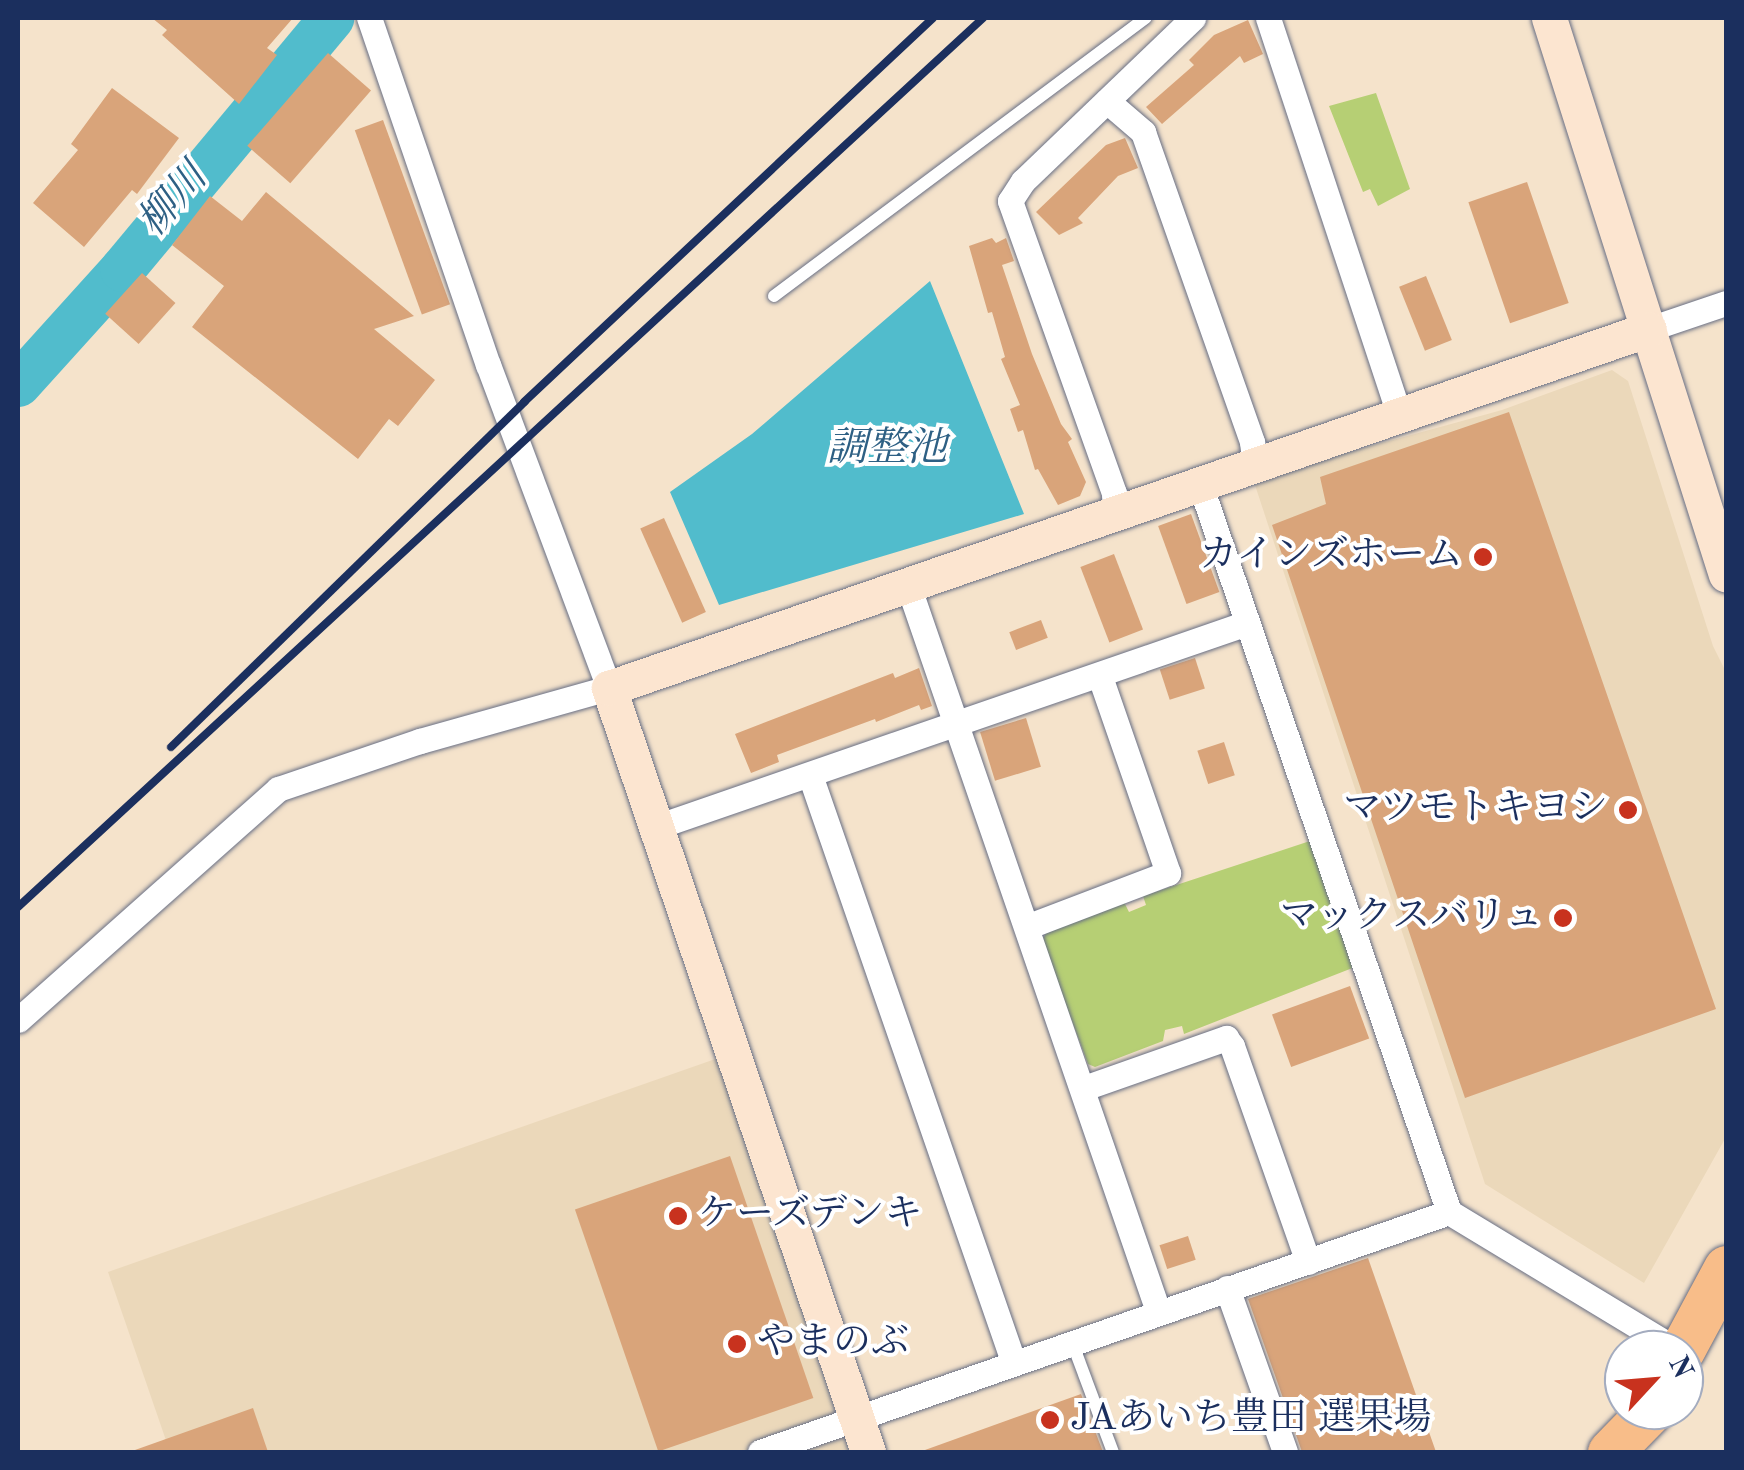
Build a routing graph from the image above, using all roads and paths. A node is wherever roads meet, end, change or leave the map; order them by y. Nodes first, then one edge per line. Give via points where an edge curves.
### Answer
1 (370, 18) edge
2 (1145, 18) edge
3 (1193, 18) edge
4 (1268, 18) edge
5 (1549, 18) edge
6 (1107, 101) junction
7 (774, 296) dead end
8 (1726, 303) edge
9 (1650, 329) junction
10 (1400, 416) junction
11 (1255, 465) junction
12 (1200, 484) junction
13 (1116, 513) junction
14 (1726, 575) edge
15 (908, 585) junction
16 (1247, 623) junction
17 (1100, 677) junction
18 (609, 688) junction
19 (956, 725) junction
20 (810, 775) junction
21 (653, 828) junction
22 (1028, 926) junction
23 (18, 1020) edge
24 (1084, 1088) junction
25 (1450, 1212) junction
26 (1308, 1262) junction
27 (1726, 1268) edge
28 (1227, 1288) junction
29 (1726, 1305) edge
30 (1158, 1311) junction
31 (1646, 1330) edge
32 (1690, 1330) edge
33 (1072, 1341) junction
34 (1704, 1346) edge
35 (1013, 1361) junction
36 (1631, 1430) edge
37 (1654, 1430) edge
38 (862, 1436) edge
39 (760, 1452) edge
40 (1113, 1452) edge
41 (1286, 1452) edge
42 (1610, 1452) edge
43 (1638, 1452) edge

1 - 18 street via 528,476
2 - 7 lane
3 - 6 street
4 - 10 street
5 - 9 street
6 - 11 street via 1143,132
6 - 13 street via 1023,181 1010,202
8 - 9 street
9 - 10 street
9 - 14 street
10 - 11 street
11 - 12 street
12 - 13 street
12 - 16 street
13 - 15 street
15 - 18 street
15 - 19 street
16 - 17 street
16 - 25 street
17 - 19 street
17 - 22 street via 1168,872
18 - 21 street
18 - 23 street via 278,789
19 - 20 street
19 - 22 street
20 - 21 street
20 - 35 street
21 - 38 street
22 - 24 street
24 - 26 street via 1226,1038
24 - 30 street
25 - 26 street
25 - 31 street
26 - 28 street
27 - 32 highway
28 - 30 street
28 - 41 street
29 - 34 highway
30 - 33 street
33 - 35 street
33 - 40 lane
35 - 38 street
36 - 42 highway
37 - 43 highway
38 - 39 street

